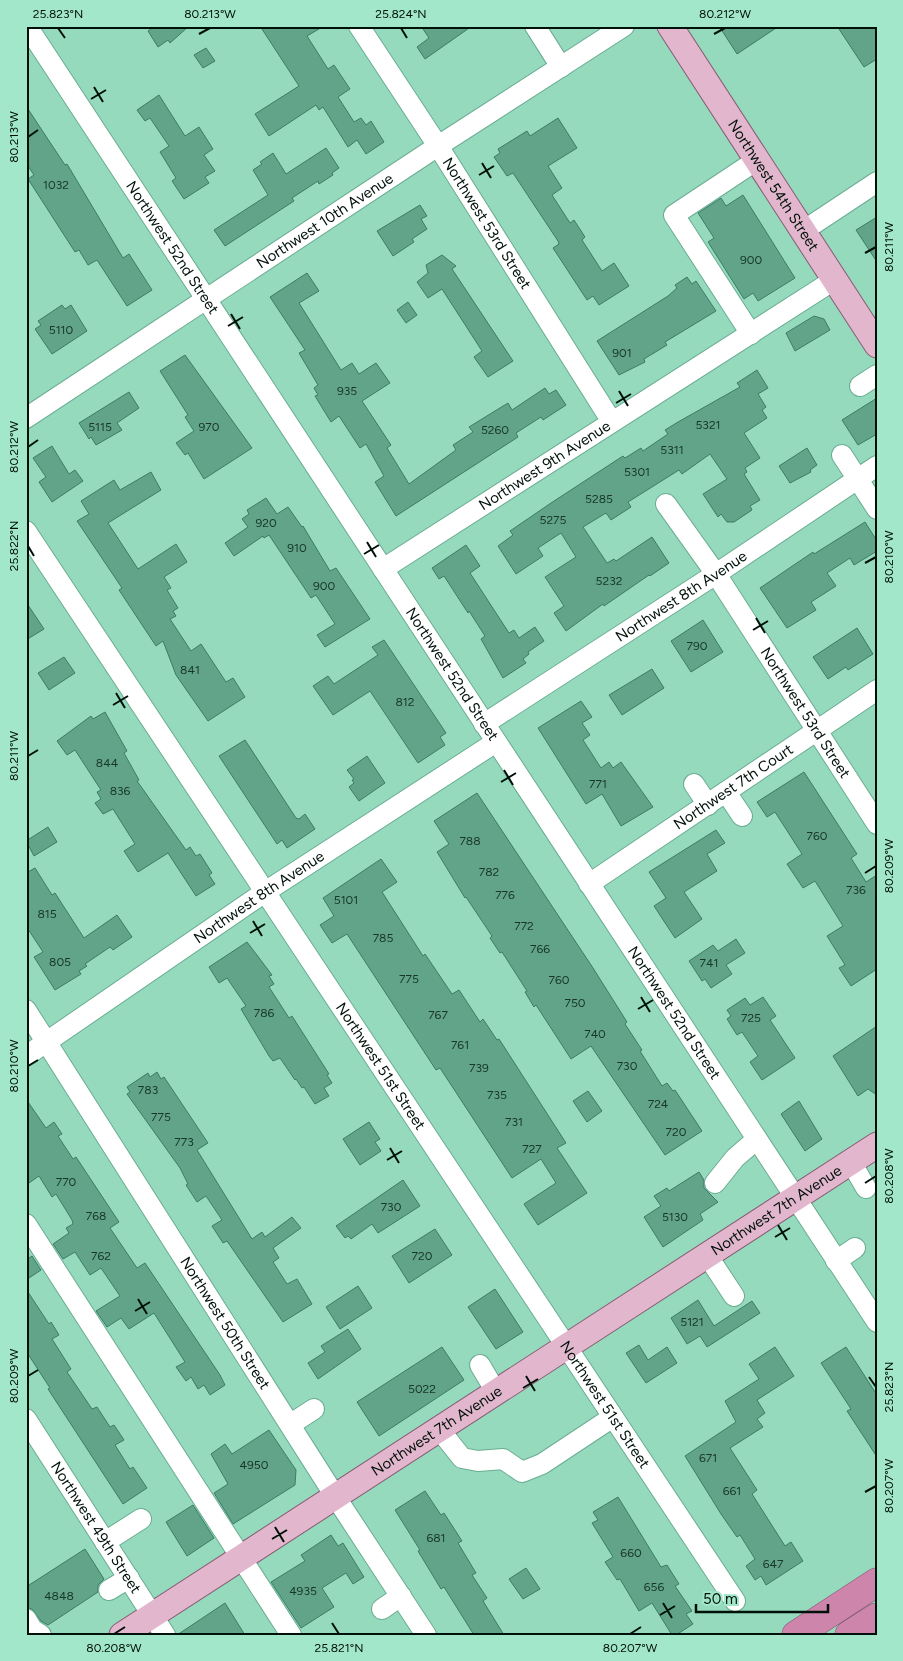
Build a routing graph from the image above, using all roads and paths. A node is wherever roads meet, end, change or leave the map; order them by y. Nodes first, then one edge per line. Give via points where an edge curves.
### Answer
1 (27, 26) edge
2 (359, 26) edge
3 (535, 26) edge
4 (624, 26) edge
5 (670, 26) edge
6 (561, 67) junction
7 (438, 146) junction
8 (757, 160) junction
9 (877, 182) edge
10 (803, 231) junction
11 (834, 280) junction
12 (206, 300) junction
13 (751, 334) junction
14 (877, 345) edge
15 (877, 374) edge
16 (860, 386) dead end
17 (26, 418) edge
18 (612, 422) junction
19 (842, 456) dead end
20 (877, 466) edge
21 (858, 479) junction
22 (666, 504) dead end
23 (877, 509) edge
24 (26, 531) edge
25 (383, 570) junction
26 (716, 574) junction
27 (877, 690) edge
28 (484, 724) junction
29 (817, 732) junction
30 (496, 742) junction
31 (694, 784) dead end
32 (726, 792) junction
33 (708, 805) junction
34 (742, 816) dead end
35 (877, 824) edge
36 (589, 884) junction
37 (265, 892) junction
38 (26, 1010) edge
39 (47, 1042) junction
40 (26, 1056) edge
41 (757, 1139) junction
42 (877, 1145) edge
43 (851, 1162) junction
44 (715, 1184) dead end
45 (866, 1188) dead end
46 (796, 1197) junction
47 (26, 1224) edge
48 (855, 1248) dead end
49 (707, 1255) junction
50 (836, 1261) junction
51 (734, 1296) dead end
52 (877, 1322) edge
53 (566, 1347) junction
54 (480, 1365) dead end
55 (496, 1392) junction
56 (314, 1409) dead end
57 (613, 1417) junction
58 (26, 1419) edge
59 (291, 1424) junction
60 (439, 1429) junction
61 (335, 1496) junction
62 (141, 1519) dead end
63 (105, 1542) junction
64 (240, 1557) junction
65 (128, 1578) junction
66 (877, 1582) edge
67 (109, 1590) dead end
68 (401, 1596) junction
69 (735, 1602) dead end
70 (382, 1609) dead end
71 (877, 1617) edge
72 (26, 1619) edge
73 (159, 1625) edge
74 (41, 1635) edge
75 (122, 1635) edge
76 (291, 1635) edge
77 (426, 1635) edge
78 (796, 1635) edge
79 (849, 1635) edge

1 - 12 street, Northwest 52nd Street
2 - 7 street, Northwest 53rd Street
3 - 6 street
4 - 6 street, Northwest 10th Avenue
5 - 8 main road, Northwest 54th Street
6 - 7 street, Northwest 10th Avenue
7 - 12 street, Northwest 10th Avenue
7 - 18 street, Northwest 53rd Street
8 - 10 main road, Northwest 54th Street
8 - 13 street via 674,215
9 - 10 street
10 - 11 main road, Northwest 54th Street
11 - 13 street, Northwest 9th Avenue
11 - 14 main road, Northwest 54th Street
12 - 17 street, Northwest 10th Avenue
12 - 25 street, Northwest 52nd Street
13 - 18 street, Northwest 9th Avenue
15 - 16 street
18 - 25 street, Northwest 9th Avenue
19 - 21 street
20 - 21 street, Northwest 8th Avenue
21 - 23 street
21 - 26 street, Northwest 8th Avenue
22 - 26 street, Northwest 53rd Street
24 - 37 street, Northwest 51st Street
25 - 28 street, Northwest 52nd Street
26 - 28 street, Northwest 8th Avenue
26 - 29 street, Northwest 53rd Street
27 - 29 street, Northwest 7th Court
28 - 30 street, Northwest 52nd Street
29 - 32 street, Northwest 7th Court
29 - 35 street, Northwest 53rd Street
30 - 36 street, Northwest 52nd Street
30 - 37 street, Northwest 8th Avenue
31 - 33 street
32 - 33 street, Northwest 7th Court
32 - 34 street
33 - 36 street, Northwest 7th Court
36 - 41 street, Northwest 52nd Street
37 - 39 street, Northwest 8th Avenue
37 - 53 street, Northwest 51st Street
38 - 39 street, Northwest 50th Street
39 - 40 street, Northwest 8th Avenue
39 - 59 street, Northwest 50th Street
41 - 44 street via 735,1158
41 - 46 street, Northwest 52nd Street
42 - 43 main road, Northwest 7th Avenue
43 - 45 street
43 - 46 main road, Northwest 7th Avenue
46 - 49 main road, Northwest 7th Avenue
46 - 50 street, Northwest 52nd Street
47 - 64 street
48 - 50 street
49 - 51 street
49 - 53 main road, Northwest 7th Avenue
50 - 52 street, Northwest 52nd Street
53 - 55 main road, Northwest 7th Avenue
53 - 57 street, Northwest 51st Street
54 - 55 street
55 - 60 main road, Northwest 7th Avenue
56 - 59 street
57 - 60 street via 542,1464 522,1472 503,1459 478,1461 462,1458
57 - 69 street, Northwest 51st Street
58 - 63 street, Northwest 49th Street
59 - 61 street, Northwest 50th Street
60 - 61 main road, Northwest 7th Avenue
61 - 64 main road, Northwest 7th Avenue
61 - 68 street, Northwest 50th Street
62 - 63 street
63 - 65 street, Northwest 49th Street
64 - 73 main road, Northwest 7th Avenue
64 - 76 street
65 - 67 street
65 - 73 street, Northwest 49th Street
66 - 78 highway
68 - 70 street
68 - 77 street, Northwest 50th Street
71 - 79 highway
72 - 74 street
73 - 75 main road, Northwest 7th Avenue

